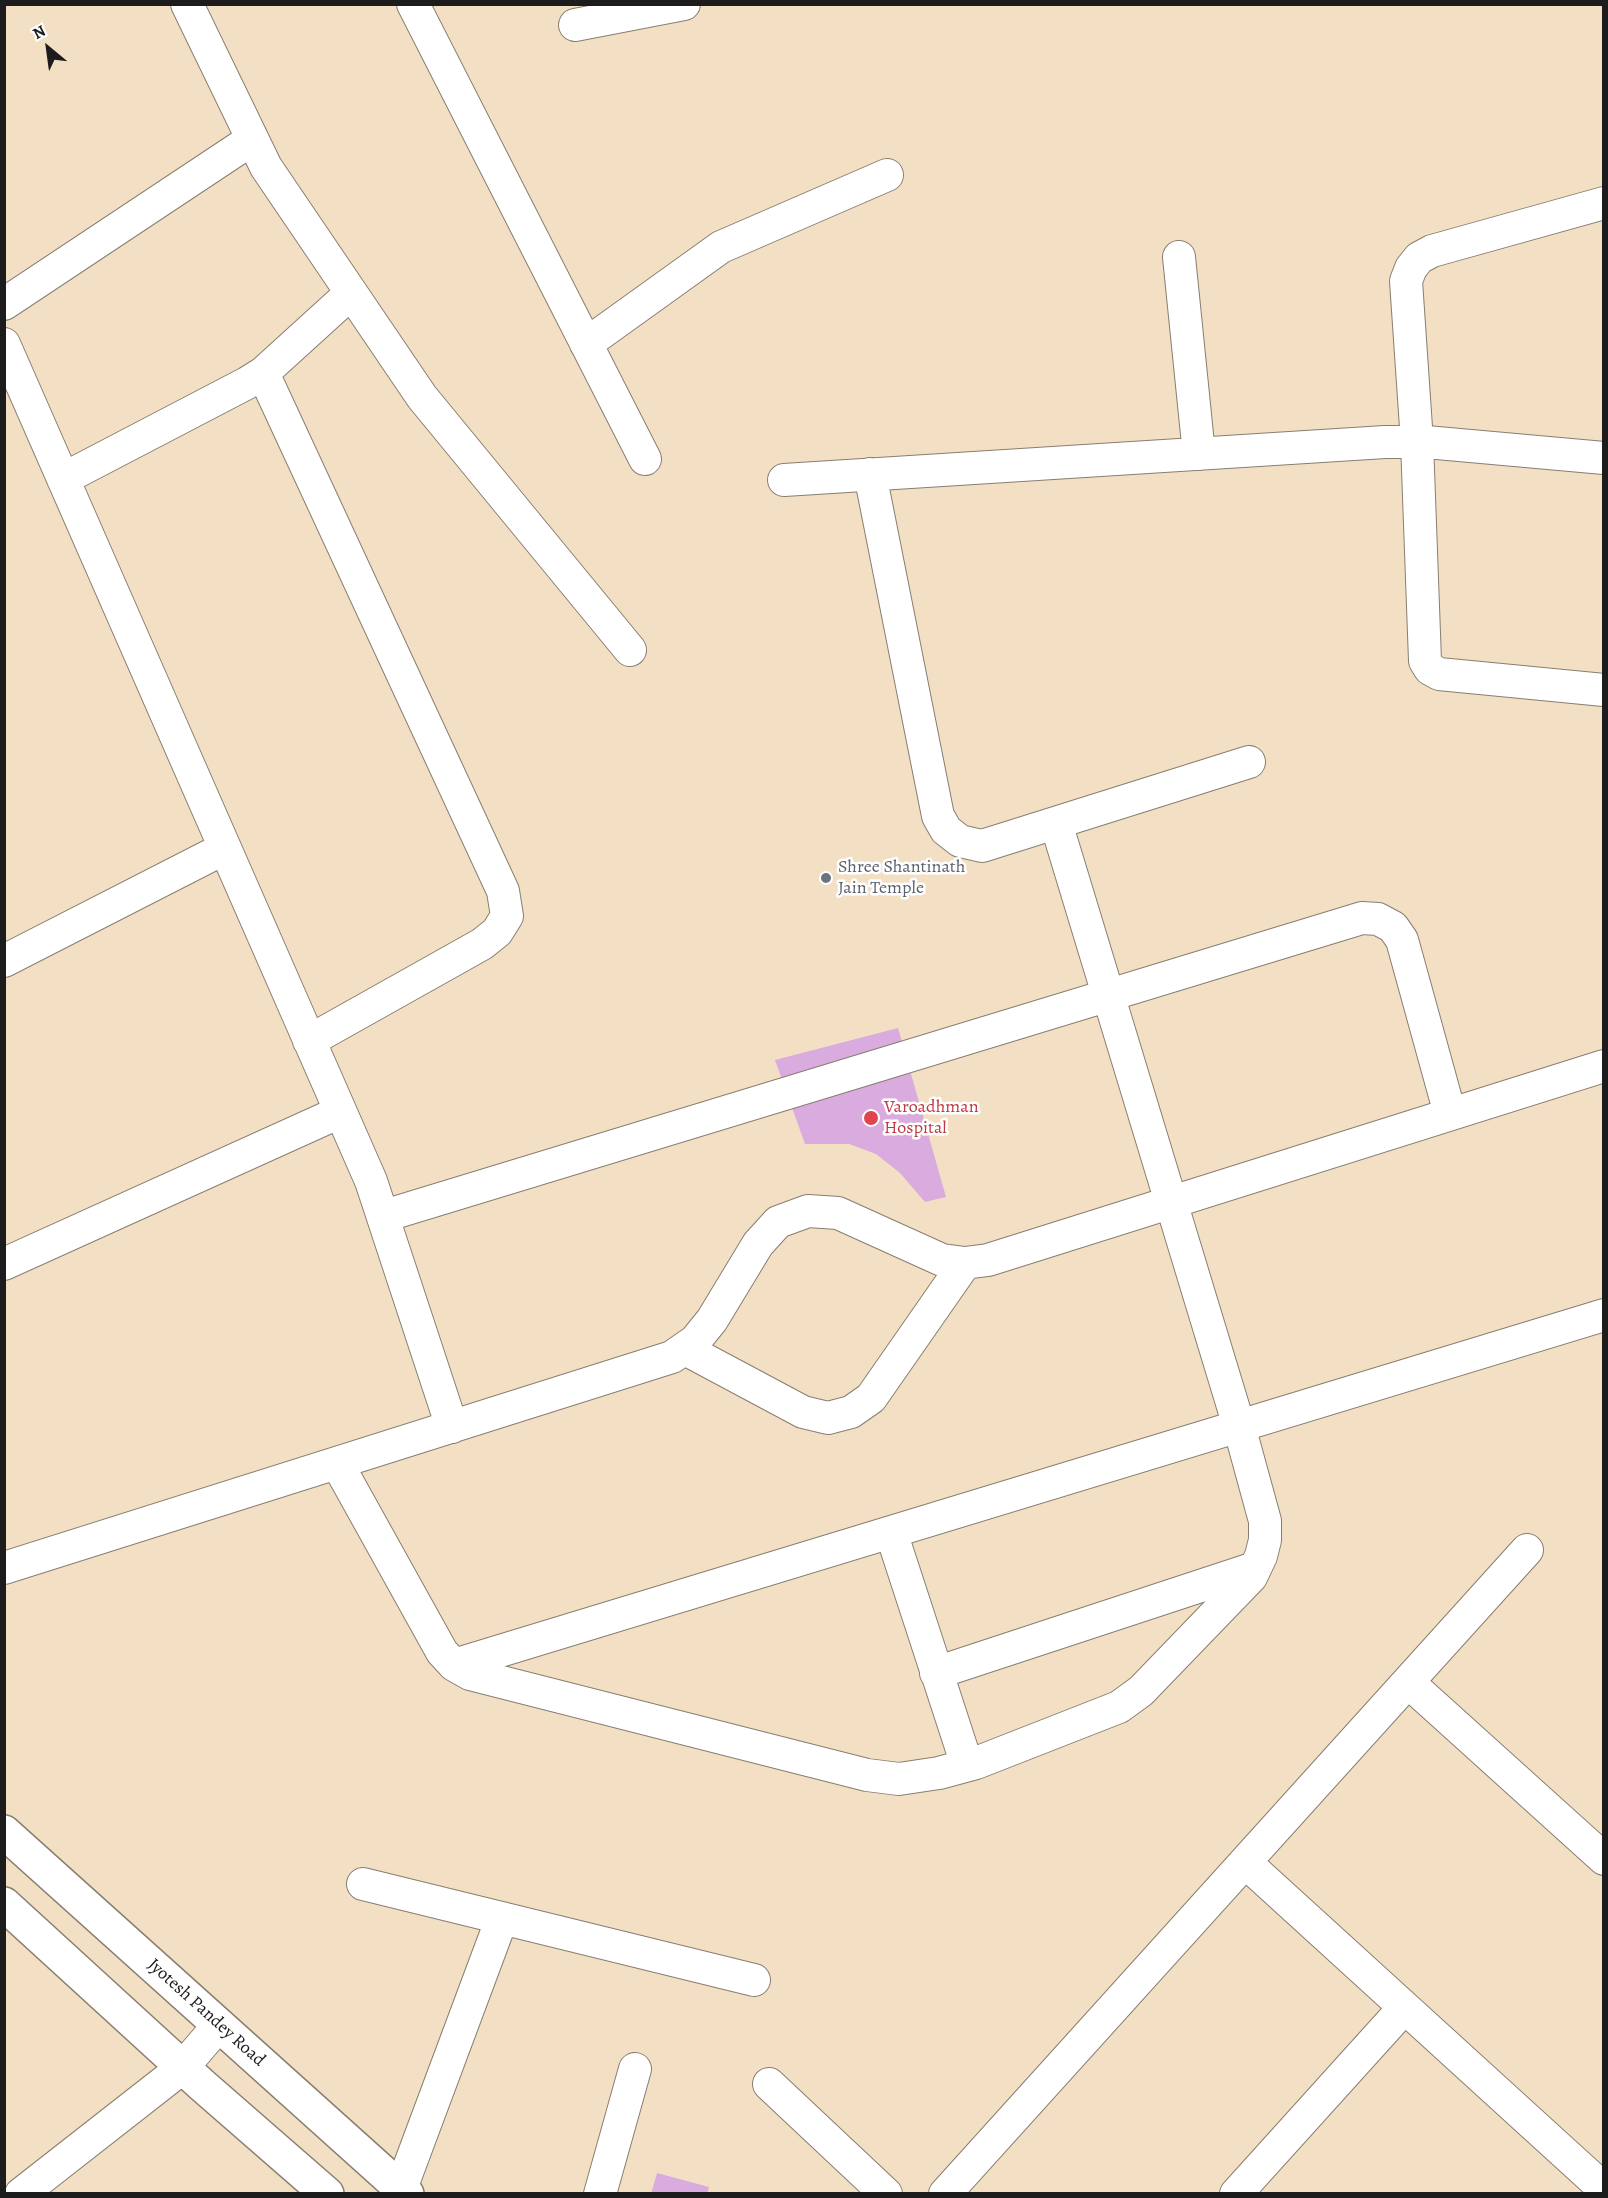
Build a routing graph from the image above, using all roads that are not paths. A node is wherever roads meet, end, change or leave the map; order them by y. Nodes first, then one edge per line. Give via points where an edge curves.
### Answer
1 (187, 4) edge
2 (413, 4) edge
3 (684, 4) edge
4 (575, 25) dead end
5 (251, 140) junction
6 (887, 175) dead end
7 (1604, 203) edge
8 (1179, 257) dead end
9 (351, 293) junction
10 (4, 304) edge
11 (4, 344) edge
12 (586, 344) junction
13 (263, 373) junction
14 (14, 396) edge
15 (1417, 442) junction
16 (1199, 454) junction
17 (1604, 458) edge
18 (645, 459) dead end
19 (870, 474) junction
20 (63, 479) junction
21 (784, 480) dead end
22 (630, 650) dead end
23 (1604, 690) edge
24 (1249, 762) dead end
25 (1056, 823) junction
26 (225, 848) junction
27 (4, 961) edge
28 (1108, 995) junction
29 (309, 1041) junction
30 (1604, 1066) edge
31 (340, 1112) junction
32 (1450, 1114) junction
33 (1171, 1202) junction
34 (384, 1216) junction
35 (966, 1263) junction
36 (4, 1264) edge
37 (1604, 1315) edge
38 (685, 1349) junction
39 (1239, 1426) junction
40 (452, 1427) junction
41 (337, 1463) junction
42 (891, 1532) junction
43 (1527, 1550) dead end
44 (4, 1568) edge
45 (1255, 1568) junction
46 (454, 1665) junction
47 (936, 1674) junction
48 (1408, 1682) junction
49 (967, 1766) junction
50 (4, 1832) edge
51 (1604, 1859) edge
52 (1245, 1862) junction
53 (363, 1884) dead end
54 (8, 1914) edge
55 (502, 1918) junction
56 (754, 1980) dead end
57 (1404, 2008) junction
58 (219, 2025) junction
59 (182, 2068) junction
60 (635, 2069) dead end
61 (769, 2084) dead end
62 (1604, 2189) edge
63 (403, 2192) edge
64 (21, 2193) edge
65 (327, 2193) edge
66 (600, 2193) edge
67 (885, 2193) edge
68 (945, 2193) edge
69 (1236, 2193) edge

1 - 5 street
2 - 12 street
3 - 4 street
5 - 9 street
5 - 10 street
6 - 12 street via 739,237
7 - 15 street via 1432,251 1411,268 1406,281
8 - 16 street
9 - 13 street
9 - 22 street via 422,397
11 - 14 street
12 - 18 street
13 - 20 street
13 - 29 street via 503,891 507,916 497,932 482,944
14 - 20 street
15 - 16 street
15 - 17 street
15 - 23 street via 1425,661 1430,669 1445,675
16 - 19 street
19 - 21 street
19 - 25 street via 938,816 946,830 960,841 982,846
20 - 26 street
24 - 25 street
25 - 28 street
26 - 27 street
26 - 29 street
28 - 32 street via 1362,918 1378,919 1393,927 1402,940
28 - 33 street
28 - 34 street
29 - 31 street
30 - 32 street
31 - 34 street
31 - 36 street
32 - 33 street
33 - 35 street via 988,1260
33 - 39 street
34 - 40 street
35 - 38 street via 942,1260 838,1213 808,1211 778,1222 758,1244 712,1320
35 - 38 street via 872,1398 851,1412 828,1418 803,1412
37 - 39 street
38 - 40 street via 672,1357
39 - 42 street
39 - 45 street via 1265,1521 1265,1540
40 - 41 street
41 - 44 street
41 - 46 street via 442,1652
42 - 46 street
42 - 47 street
43 - 48 street
45 - 47 street
45 - 49 street via 1251,1577 1158,1674 1126,1701
46 - 49 street via 481,1677 867,1775 899,1779
47 - 49 street
48 - 51 street
48 - 52 street
50 - 58 street, Jyotesh Pandey Road
52 - 57 street
52 - 68 street
53 - 55 street
54 - 59 street
55 - 56 street
55 - 63 street
57 - 62 street
57 - 69 street
58 - 59 street
58 - 63 street, Jyotesh Pandey Road
59 - 64 street
59 - 65 street
60 - 66 street
61 - 67 street

